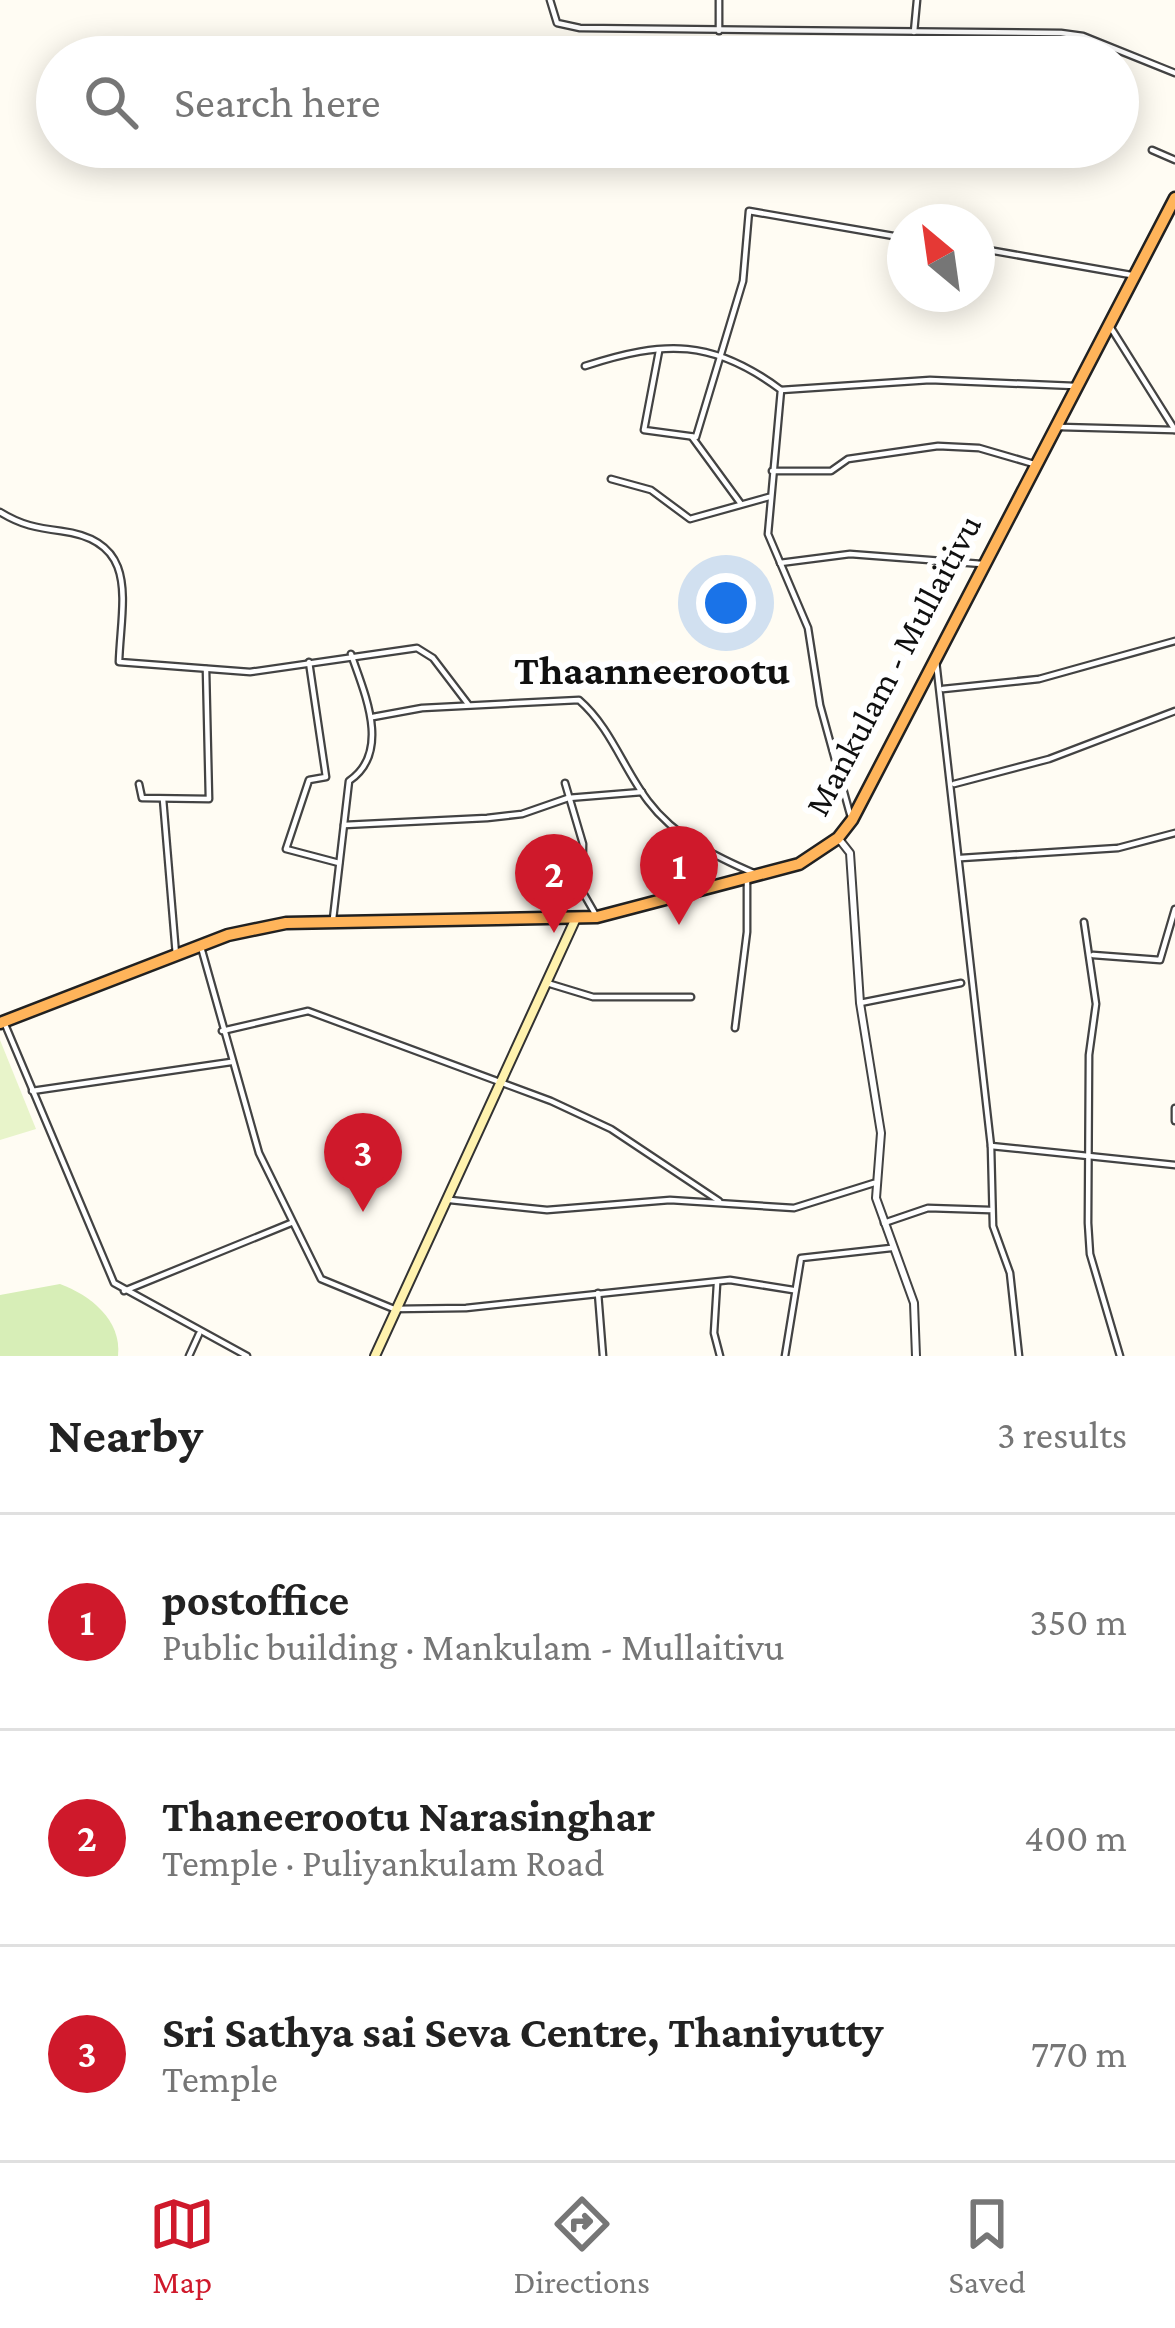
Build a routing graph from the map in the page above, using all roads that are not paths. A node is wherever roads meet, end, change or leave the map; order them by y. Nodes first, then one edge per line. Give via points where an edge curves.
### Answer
1 (550, 0) edge
2 (719, 0) edge
3 (917, 0) edge
4 (719, 32) junction
5 (914, 32) junction
6 (1083, 36) edge
7 (1139, 59) edge
8 (1175, 73) edge
9 (1152, 150) dead end
10 (1175, 160) edge
11 (1175, 201) edge
12 (887, 235) edge
13 (995, 251) edge
14 (1133, 275) junction
15 (1109, 325) junction
16 (659, 351) junction
17 (719, 353) junction
18 (585, 366) dead end
19 (1076, 386) junction
20 (781, 389) junction
21 (1054, 426) junction
22 (1175, 430) edge
23 (692, 437) junction
24 (1034, 464) junction
25 (772, 471) junction
26 (610, 479) dead end
27 (769, 497) junction
28 (741, 504) junction
29 (0, 512) edge
30 (780, 563) junction
31 (982, 564) junction
32 (1175, 641) edge
33 (352, 654) junction
34 (934, 656) junction
35 (310, 662) junction
36 (206, 669) junction
37 (943, 689) junction
38 (468, 704) junction
39 (1175, 711) edge
40 (373, 717) junction
41 (565, 783) dead end
42 (139, 784) dead end
43 (954, 784) junction
44 (642, 792) junction
45 (568, 797) junction
46 (163, 799) junction
47 (852, 820) junction
48 (344, 824) junction
49 (1175, 833) edge
50 (838, 838) junction
51 (961, 858) junction
52 (339, 863) junction
53 (753, 876) junction
54 (1175, 909) edge
55 (597, 916) junction
56 (576, 917) junction
57 (333, 920) junction
58 (1084, 922) dead end
59 (201, 944) junction
60 (176, 955) junction
61 (1093, 955) junction
62 (547, 982) junction
63 (961, 983) dead end
64 (691, 997) dead end
65 (860, 1003) junction
66 (2, 1022) edge
67 (735, 1028) dead end
68 (222, 1031) junction
69 (232, 1062) junction
70 (499, 1081) junction
71 (32, 1091) junction
72 (1175, 1108) edge
73 (1175, 1121) edge
74 (991, 1146) junction
75 (1092, 1157) junction
76 (1175, 1165) edge
77 (874, 1183) junction
78 (444, 1199) junction
79 (718, 1201) junction
80 (992, 1210) junction
81 (291, 1223) junction
82 (884, 1223) junction
83 (890, 1248) junction
84 (718, 1282) junction
85 (793, 1290) junction
86 (124, 1291) junction
87 (598, 1293) junction
88 (394, 1309) junction
89 (199, 1334) junction
90 (189, 1356) edge
91 (247, 1356) edge
92 (374, 1356) edge
93 (603, 1356) edge
94 (720, 1356) edge
95 (785, 1356) edge
96 (916, 1356) edge
97 (1018, 1356) edge
98 (1120, 1356) edge

1 - 4 street via 557,23 580,28
2 - 4 street
3 - 5 street
4 - 5 street
5 - 6 street
7 - 8 street
9 - 10 street
11 - 14 highway, Mankulam - Mullaitivu
12 - 17 street via 749,212 743,281
13 - 14 street
14 - 15 highway, Mankulam - Mullaitivu
15 - 19 highway, Mankulam - Mullaitivu
15 - 22 street
16 - 17 street via 696,346
16 - 18 street
16 - 23 street via 644,430
17 - 20 street
17 - 23 street via 704,422
19 - 20 street via 930,380
19 - 21 highway, Mankulam - Mullaitivu
20 - 25 street
21 - 22 street
21 - 24 highway, Mankulam - Mullaitivu
23 - 28 street
24 - 25 street via 938,446 848,459 831,471
24 - 31 highway, Mankulam - Mullaitivu
25 - 27 street
26 - 28 street via 651,490 689,519
27 - 28 street
27 - 30 street via 768,534
29 - 36 street via 114,552 122,566 119,662
30 - 31 street via 850,554
30 - 47 street via 808,628
31 - 34 highway, Mankulam - Mullaitivu
32 - 37 street via 1039,679
33 - 35 street
33 - 38 street via 427,652
33 - 40 street
34 - 37 street
34 - 47 highway, Mankulam - Mullaitivu
35 - 36 street
35 - 52 street via 326,777 309,780 286,849
36 - 46 street via 209,799
37 - 43 street
38 - 40 street
38 - 44 street via 578,700 615,742
39 - 43 street via 1049,759
40 - 48 street via 364,766 349,781
41 - 45 street
42 - 46 street via 137,796
43 - 51 street
44 - 45 street
44 - 53 street via 684,836
45 - 48 street via 522,814
45 - 55 street via 583,844 582,891
46 - 60 street
47 - 50 highway, Mankulam - Mullaitivu
48 - 52 street
49 - 51 street via 1118,848
50 - 53 highway, Mankulam - Mullaitivu via 812,858
50 - 65 street via 850,853
51 - 74 street
52 - 57 street
53 - 55 highway, Mankulam - Mullaitivu
53 - 67 street
54 - 61 street via 1160,961
55 - 56 highway, Mankulam - Mullaitivu
56 - 57 highway, Mankulam - Mullaitivu
56 - 62 main road
57 - 59 highway, Mankulam - Mullaitivu
58 - 61 street
59 - 60 highway, Mankulam - Mullaitivu
59 - 68 street
60 - 66 highway, Mankulam - Mullaitivu
61 - 75 street
62 - 64 street via 593,997
62 - 70 main road
63 - 65 street
65 - 77 street via 881,1133
66 - 71 street
68 - 69 street
68 - 70 street via 308,1011
69 - 71 street
69 - 81 street
70 - 78 main road
70 - 79 street via 611,1129
71 - 86 street
72 - 73 street
74 - 75 street
74 - 80 street
75 - 76 street
75 - 98 street via 1090,1254
77 - 79 street via 794,1208
77 - 82 street
78 - 79 street via 547,1210
78 - 88 main road
80 - 82 street via 928,1208
80 - 97 street via 1010,1273
81 - 86 street
81 - 88 street via 321,1279
82 - 83 street
83 - 85 street via 801,1258
83 - 96 street via 914,1303
84 - 85 street
84 - 87 street
84 - 94 street
85 - 95 street
86 - 89 street
87 - 88 street
87 - 93 street
88 - 92 main road
89 - 90 street
89 - 91 street

